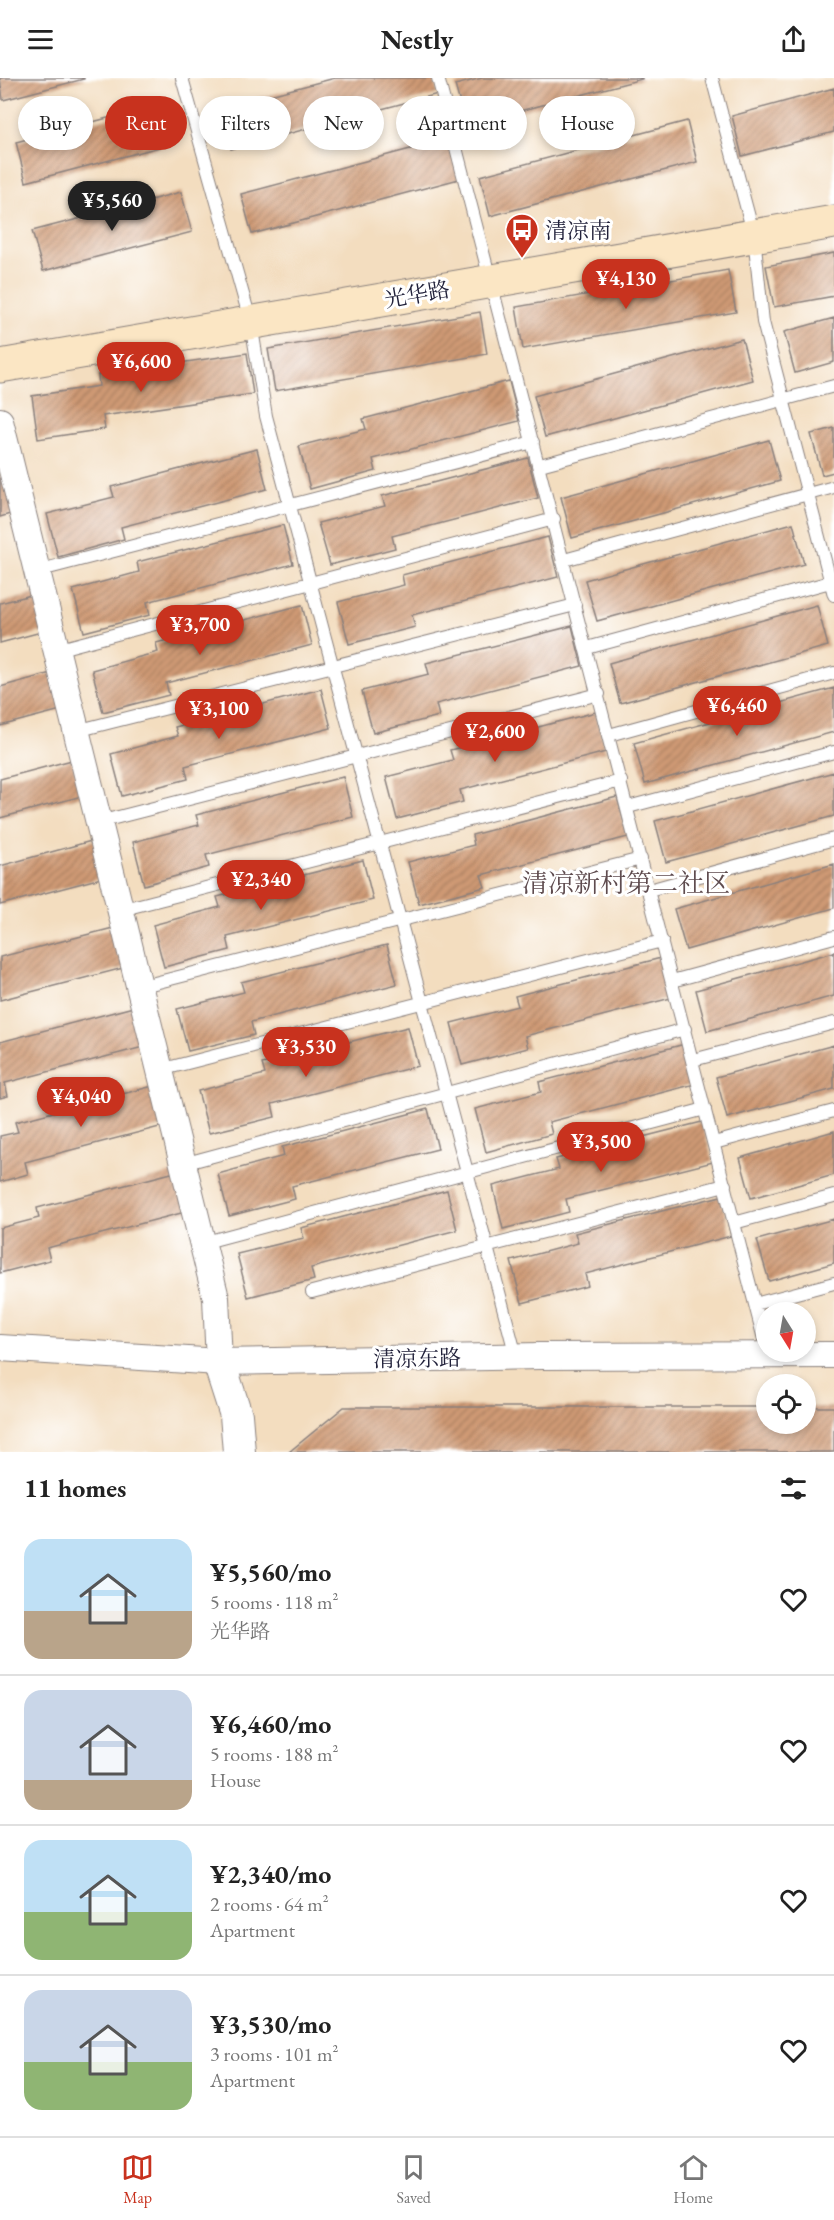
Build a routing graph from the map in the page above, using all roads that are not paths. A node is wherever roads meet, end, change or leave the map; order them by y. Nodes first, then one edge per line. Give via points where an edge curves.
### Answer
1 (182, 78) edge
2 (438, 78) edge
3 (712, 78) edge
4 (834, 222) edge
5 (753, 236) junction
6 (492, 281) junction
7 (251, 323) junction
8 (0, 366) edge
9 (834, 386) edge
10 (783, 399) junction
11 (0, 421) edge
12 (533, 441) junction
13 (540, 465) junction
14 (834, 487) edge
15 (808, 494) junction
16 (290, 505) junction
17 (554, 519) junction
18 (564, 560) junction
19 (37, 571) junction
20 (832, 582) edge
21 (311, 583) junction
22 (834, 595) edge
23 (575, 605) junction
24 (587, 648) junction
25 (56, 650) junction
26 (333, 666) junction
27 (834, 673) edge
28 (598, 694) junction
29 (76, 731) junction
30 (609, 735) junction
31 (834, 752) edge
32 (357, 755) junction
33 (621, 781) junction
34 (628, 807) junction
35 (99, 822) junction
36 (834, 839) edge
37 (380, 843) junction
38 (641, 859) junction
39 (649, 890) junction
40 (120, 909) junction
41 (401, 920) junction
42 (834, 937) edge
43 (662, 941) junction
44 (672, 981) junction
45 (139, 987) junction
46 (423, 1003) junction
47 (834, 1023) edge
48 (685, 1029) junction
49 (693, 1060) junction
50 (160, 1070) junction
51 (447, 1094) junction
52 (705, 1109) junction
53 (834, 1111) edge
54 (714, 1143) junction
55 (183, 1164) junction
56 (467, 1173) junction
57 (725, 1185) junction
58 (834, 1196) edge
59 (734, 1222) junction
60 (202, 1242) junction
61 (487, 1246) junction
62 (834, 1283) edge
63 (312, 1292) dead end
64 (755, 1304) junction
65 (756, 1308) edge
66 (0, 1348) edge
67 (756, 1351) edge
68 (816, 1354) edge
69 (834, 1355) edge
70 (516, 1356) junction
71 (219, 1362) junction
72 (220, 1452) edge
73 (239, 1452) edge

1 - 7 lane
2 - 6 lane
3 - 5 lane
4 - 5 main road, 光华路
5 - 6 main road, 光华路
5 - 10 lane via 763,322
6 - 7 main road, 光华路
6 - 12 lane
7 - 8 main road, 光华路
7 - 16 lane via 267,416
9 - 10 lane
10 - 13 lane
10 - 15 lane
11 - 19 street
12 - 13 lane
12 - 16 lane
13 - 17 lane
14 - 15 lane
15 - 18 lane
15 - 20 lane
16 - 19 lane
16 - 21 lane
17 - 18 lane
17 - 21 lane
18 - 23 lane
19 - 25 street
20 - 22 lane
20 - 24 lane
21 - 25 lane
21 - 26 lane
23 - 24 lane
23 - 26 lane
24 - 28 lane
25 - 29 street
26 - 29 lane
26 - 32 lane
27 - 30 lane
28 - 30 lane
28 - 32 lane
29 - 35 street
30 - 33 lane
31 - 34 lane
32 - 35 lane
32 - 37 lane
33 - 34 lane
33 - 37 lane
34 - 38 lane
35 - 40 street
36 - 39 lane
37 - 40 lane
37 - 41 lane
38 - 39 lane
38 - 41 lane
39 - 43 lane
40 - 45 street
41 - 45 lane
41 - 46 lane
42 - 44 lane
43 - 44 lane
43 - 46 lane
44 - 48 lane
45 - 50 street
46 - 50 lane
46 - 51 lane
47 - 49 lane
48 - 49 lane
48 - 51 lane
49 - 52 lane
50 - 55 street
51 - 55 lane
51 - 56 lane
52 - 54 lane
52 - 56 lane
53 - 54 lane
54 - 57 lane
55 - 60 street
56 - 60 lane
56 - 61 lane
57 - 59 lane
57 - 61 lane
58 - 59 lane
59 - 64 lane
60 - 71 street via 216,1298
61 - 63 lane
61 - 70 lane
62 - 64 lane
64 - 65 lane
66 - 71 street, 清凉东路
67 - 70 street, 清凉东路
68 - 69 street, 清凉东路
70 - 71 street, 清凉东路
71 - 72 street
71 - 73 street via 236,1415

